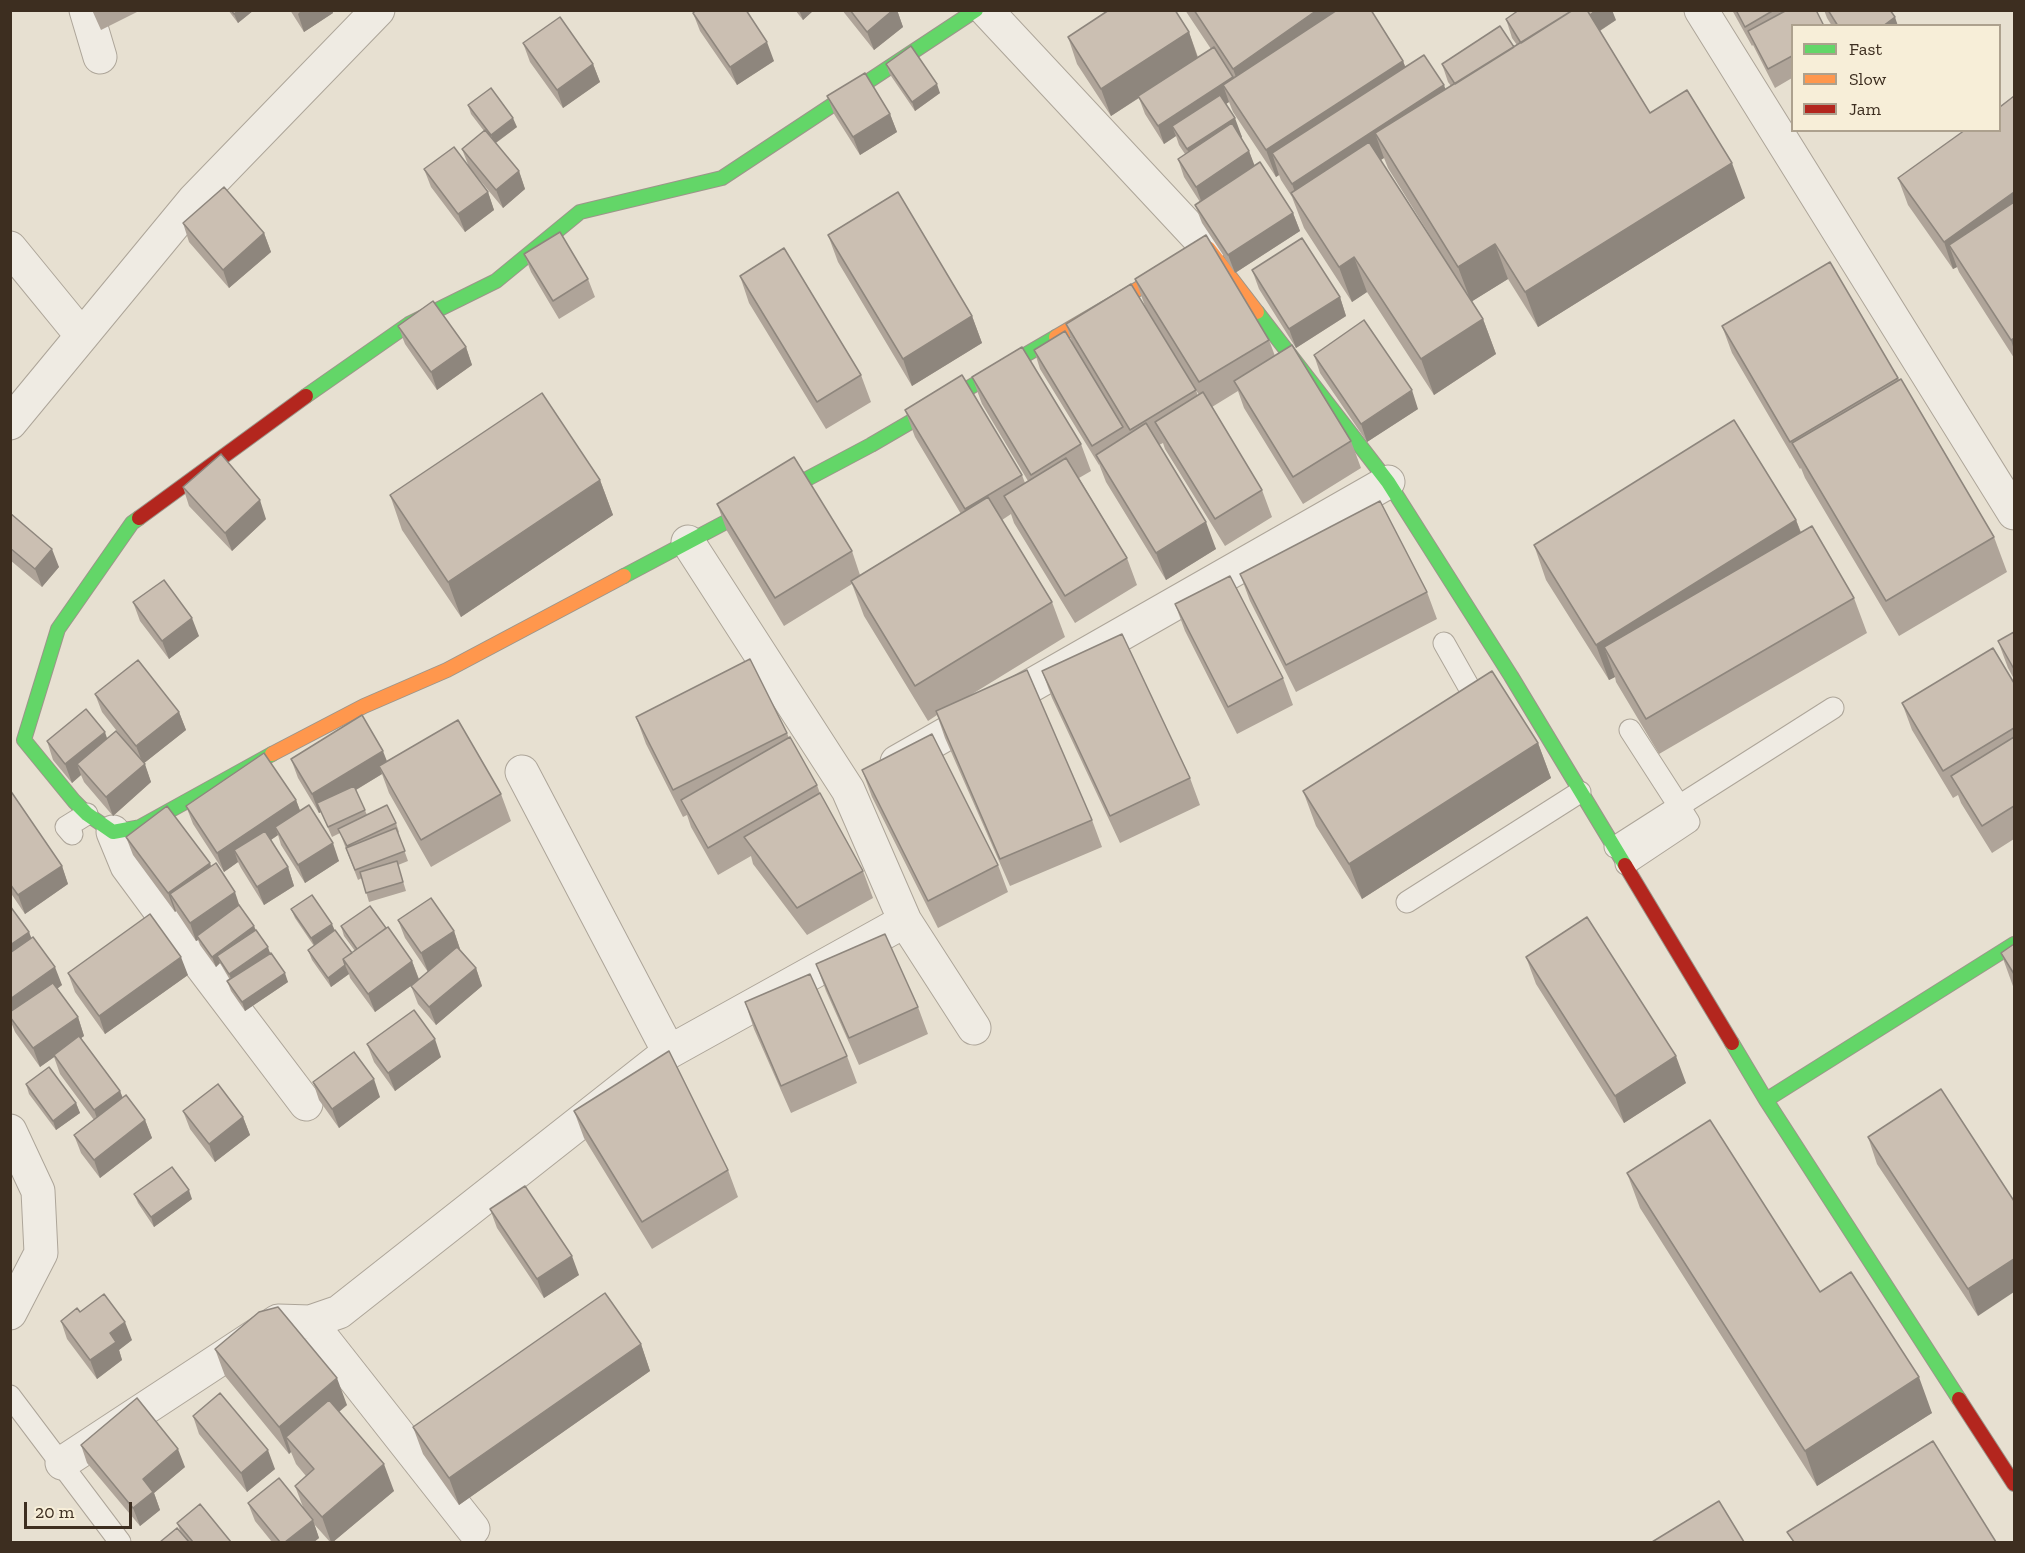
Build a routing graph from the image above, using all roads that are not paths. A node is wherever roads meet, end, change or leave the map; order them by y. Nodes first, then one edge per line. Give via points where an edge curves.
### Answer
1 (86, 10) edge
2 (378, 10) edge
3 (976, 10) edge
4 (986, 10) edge
5 (1701, 10) edge
6 (100, 57) dead end
7 (10, 248) edge
8 (1208, 248) junction
9 (82, 336) junction
10 (10, 423) edge
11 (1388, 482) junction
12 (2014, 513) edge
13 (688, 542) junction
14 (1444, 643) dead end
15 (1511, 676) junction
16 (1474, 696) junction
17 (1455, 708) edge
18 (1833, 708) dead end
19 (1630, 730) dead end
20 (522, 772) dead end
21 (848, 790) junction
22 (1580, 792) junction
23 (1679, 806) junction
24 (100, 823) junction
25 (64, 825) dead end
26 (1620, 856) junction
27 (1407, 902) dead end
28 (905, 921) junction
29 (2014, 944) edge
30 (974, 1028) dead end
31 (669, 1052) junction
32 (1766, 1100) junction
33 (306, 1104) dead end
34 (10, 1131) edge
35 (10, 1313) edge
36 (310, 1322) junction
37 (10, 1396) edge
38 (62, 1463) junction
39 (2014, 1484) edge
40 (473, 1529) dead end
41 (120, 1542) edge

1 - 6 street
2 - 9 street via 194,200
3 - 24 street via 722,178 580,212 496,281 409,324 132,523 58,629 24,740 74,801
4 - 8 street
5 - 12 street
7 - 9 street
8 - 11 street
8 - 13 street via 871,445
9 - 10 street
11 - 15 street
11 - 21 street
13 - 21 street
13 - 24 street via 447,670 303,737 140,827
14 - 16 lane
15 - 16 lane
15 - 22 street
16 - 17 lane
18 - 23 lane
19 - 23 lane
20 - 31 street
21 - 28 street
22 - 26 street
22 - 27 lane
23 - 26 lane via 1689,822
24 - 25 lane
24 - 33 street via 174,931
26 - 32 street
28 - 30 street
28 - 31 street
29 - 32 street
31 - 36 street via 339,1312
32 - 39 street
34 - 35 street via 38,1191 41,1253
36 - 38 street via 278,1321
36 - 40 street
37 - 38 lane
38 - 41 lane

